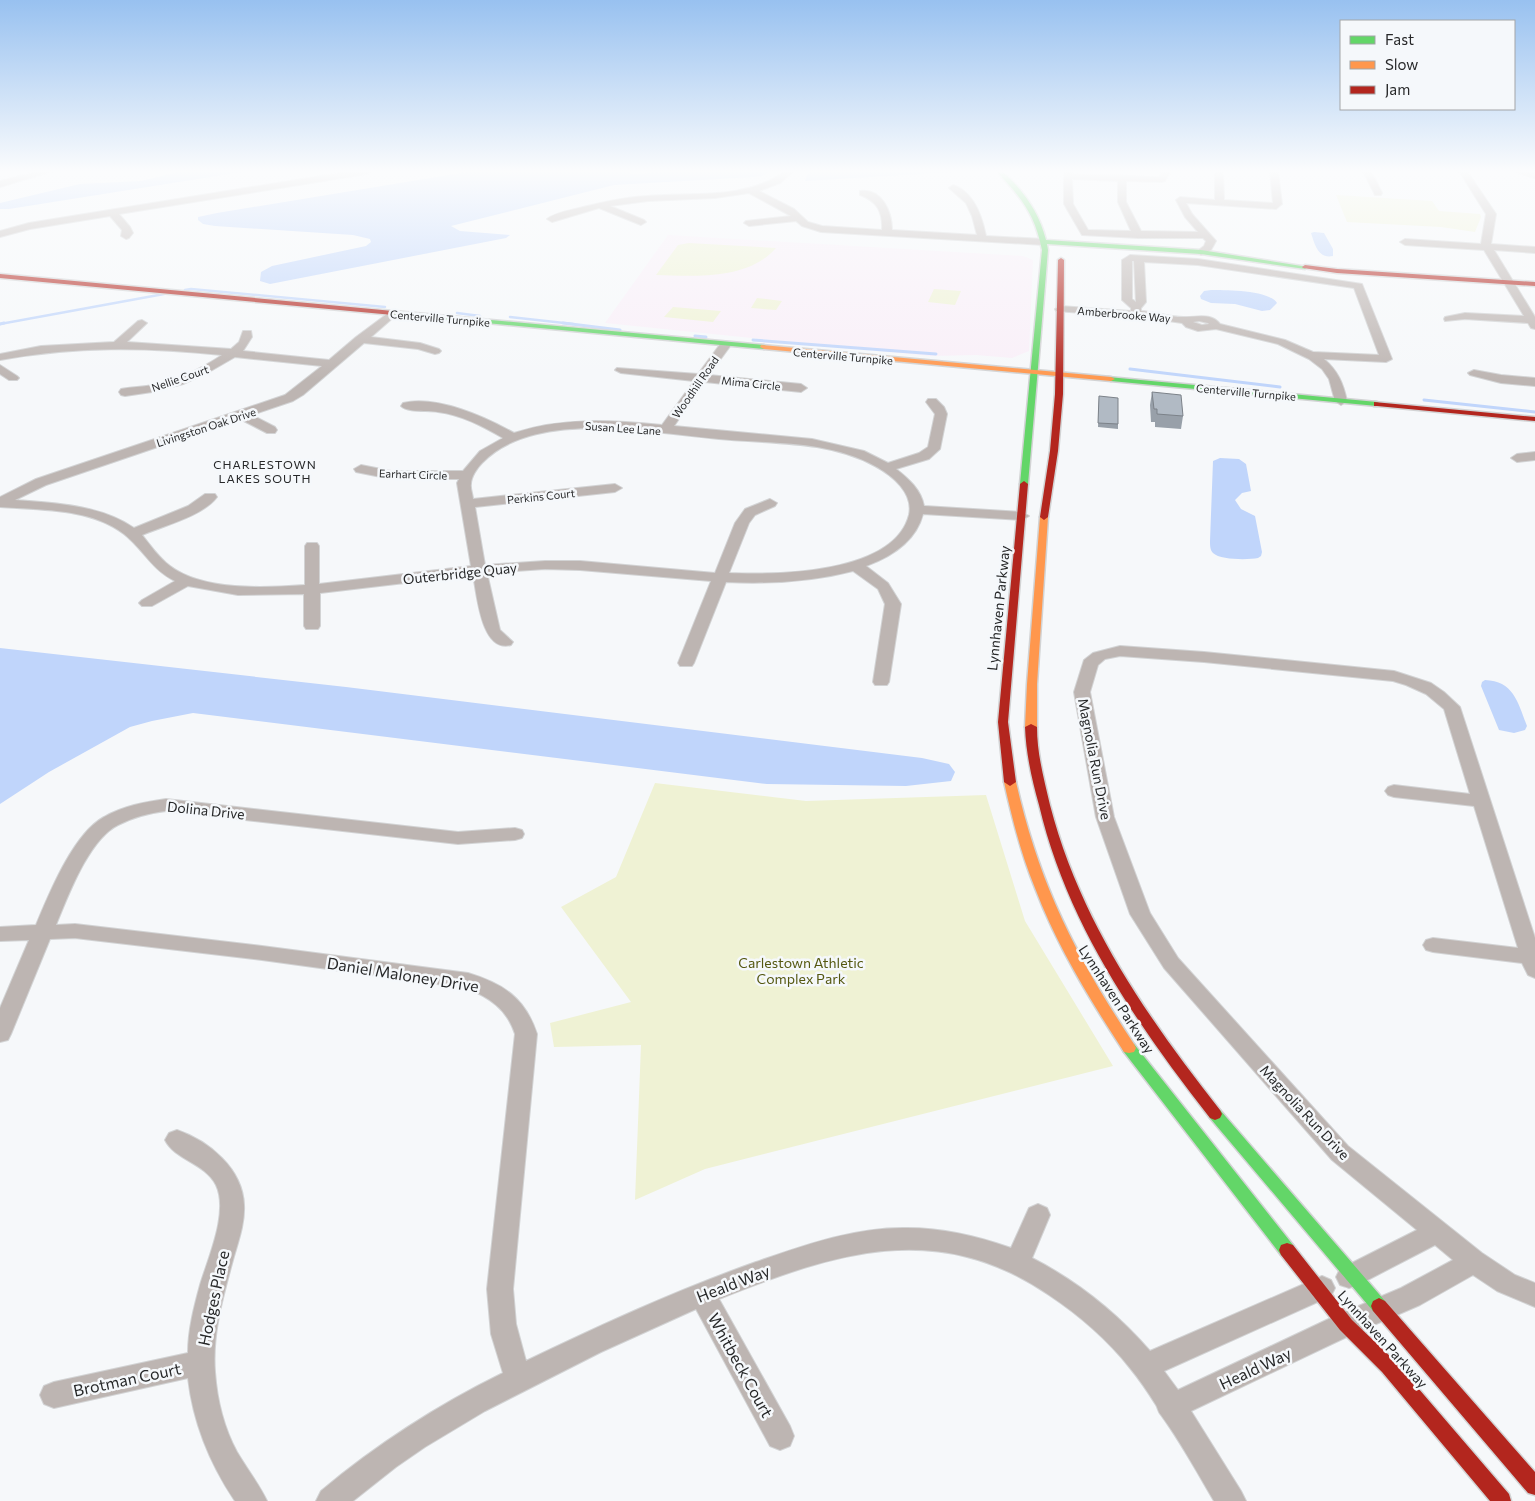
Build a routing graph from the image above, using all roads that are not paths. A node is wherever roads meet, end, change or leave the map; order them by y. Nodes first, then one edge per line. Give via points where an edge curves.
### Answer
1 (1029, 241) edge
2 (1211, 241) edge
3 (1486, 241) edge
4 (1044, 242) junction
5 (1405, 242) dead end
6 (1060, 243) junction
7 (1488, 247) junction
8 (1535, 250) edge
9 (1199, 257) junction
10 (0, 276) edge
11 (1332, 276) junction
12 (1508, 282) junction
13 (1535, 284) edge
14 (1060, 309) junction
15 (1136, 310) junction
16 (391, 314) junction
17 (1449, 319) dead end
18 (142, 323) dead end
19 (1533, 323) edge
20 (248, 333) dead end
21 (360, 339) junction
22 (118, 344) junction
23 (725, 345) junction
24 (435, 351) dead end
25 (231, 354) junction
26 (1308, 355) junction
27 (0, 357) edge
28 (330, 364) junction
29 (0, 368) edge
30 (622, 370) dead end
31 (1474, 372) dead end
32 (1035, 373) junction
33 (1060, 375) junction
34 (13, 378) dead end
35 (702, 378) junction
36 (1535, 382) edge
37 (801, 388) dead end
38 (124, 392) dead end
39 (1341, 401) junction
40 (932, 402) dead end
41 (407, 406) dead end
42 (243, 415) junction
43 (1535, 419) edge
44 (270, 430) dead end
45 (665, 430) junction
46 (513, 438) junction
47 (1535, 456) edge
48 (1517, 458) dead end
49 (886, 468) junction
50 (361, 469) dead end
51 (466, 475) junction
52 (615, 488) dead end
53 (210, 497) dead end
54 (0, 503) edge
55 (770, 503) dead end
56 (467, 504) junction
57 (917, 510) junction
58 (1022, 516) junction
59 (133, 534) junction
60 (312, 546) dead end
61 (856, 565) junction
62 (479, 570) junction
63 (720, 576) junction
64 (187, 580) junction
65 (312, 590) junction
66 (147, 603) dead end
67 (312, 626) dead end
68 (506, 642) dead end
69 (686, 663) dead end
70 (881, 682) dead end
71 (1394, 791) dead end
72 (1483, 801) junction
73 (515, 834) dead end
74 (43, 931) junction
75 (0, 934) edge
76 (1433, 945) dead end
77 (1533, 963) edge
78 (0, 1034) edge
79 (177, 1140) dead end
80 (1038, 1215) dead end
81 (1438, 1232) junction
82 (1473, 1261) junction
83 (1017, 1263) junction
84 (1353, 1276) junction
85 (1319, 1289) junction
86 (702, 1294) junction
87 (1535, 1294) edge
88 (1382, 1309) junction
89 (1346, 1325) junction
90 (200, 1363) junction
91 (1144, 1367) junction
92 (519, 1378) junction
93 (54, 1395) dead end
94 (1171, 1407) junction
95 (780, 1436) dead end
96 (1535, 1486) edge
97 (252, 1501) edge
98 (331, 1501) edge
99 (1231, 1501) edge
100 (1502, 1501) edge

1 - 4 street
2 - 9 street
3 - 7 street
4 - 6 main road
4 - 32 main road, Lynnhaven Parkway
5 - 7 street
6 - 9 main road
6 - 14 main road, Lynnhaven Parkway
7 - 8 street
7 - 12 street
9 - 11 main road
9 - 15 street via 1139,258 1141,302
10 - 16 main road, Centerville Turnpike
11 - 12 main road
11 - 26 street via 1360,287 1386,358
12 - 13 main road
12 - 19 street
14 - 15 street, Amberbrooke Way
14 - 33 main road, Lynnhaven Parkway
15 - 26 street, Amberbrooke Way via 1188,321 1189,325 1200,328 1216,326 1265,337
16 - 21 street, Livingston Oak Drive
16 - 23 main road, Centerville Turnpike
17 - 19 street via 1465,316
18 - 22 street
20 - 25 street, Nellie Court via 245,342
21 - 24 street via 420,346
21 - 28 street, Livingston Oak Drive
22 - 25 street
22 - 27 street via 50,348
23 - 32 main road, Centerville Turnpike
23 - 35 street, Woodhill Road
25 - 28 street
25 - 38 street, Nellie Court via 194,376 146,390
26 - 39 street via 1334,378
28 - 42 street, Livingston Oak Drive via 289,398
29 - 34 street
30 - 35 street, Mima Circle
31 - 36 street via 1501,379
32 - 33 main road, Centerville Turnpike
32 - 58 main road, Lynnhaven Parkway
33 - 39 main road, Centerville Turnpike
33 - 84 main road, Lynnhaven Parkway via 1043,536 1031,713 1037,779 1050,833 1091,930 1149,1027 1206,1104
35 - 37 street, Mima Circle
35 - 45 street, Woodhill Road
39 - 43 main road, Centerville Turnpike
40 - 49 street via 941,414 934,449 924,456
41 - 46 street via 440,407 460,412
42 - 44 street
42 - 54 street, Livingston Oak Drive via 40,482
45 - 46 street, Susan Lee Lane via 585,425 541,430
45 - 49 street, Susan Lee Lane via 824,445 858,454
46 - 51 street, Susan Lee Lane via 480,456
47 - 48 street
49 - 57 street, Susan Lee Lane via 913,494
50 - 51 street, Earhart Circle via 392,475
51 - 56 street
52 - 56 street, Perkins Court
53 - 59 street via 193,509
54 - 59 street, Outerbridge Quay via 94,516
55 - 63 street via 748,515
56 - 62 street
57 - 58 street
57 - 61 street, Outerbridge Quay via 912,527 896,544
58 - 85 main road, Lynnhaven Parkway via 1003,730 1009,788 1017,824 1044,900 1082,977 1124,1041
59 - 64 street, Outerbridge Quay via 161,566
60 - 65 street
61 - 63 street, Outerbridge Quay via 798,577
61 - 70 street via 886,588 893,604
62 - 63 street, Outerbridge Quay via 574,564
62 - 65 street, Outerbridge Quay
62 - 68 street via 493,632
63 - 69 street
64 - 65 street, Outerbridge Quay via 234,590
64 - 66 street
65 - 67 street
71 - 72 street
72 - 77 street, Magnolia Run Drive
72 - 81 street, Magnolia Run Drive via 1452,706 1419,682 1394,676 1120,650 1099,656 1090,663 1082,692 1105,817 1140,914 1171,963 1340,1153
73 - 74 street, Dolina Drive via 458,838 166,805 145,807 124,814 99,830 70,868
74 - 75 street, Daniel Maloney Drive
74 - 78 street, Dolina Drive
74 - 92 street, Daniel Maloney Drive via 75,931 171,942 468,981 504,997 523,1022 526,1034 500,1289 501,1323
76 - 77 street
79 - 90 street, Hodges Place via 224,1174 231,1189 233,1206 204,1326
80 - 83 street
81 - 82 street, Magnolia Run Drive
81 - 84 street
82 - 87 street, Magnolia Run Drive via 1506,1283
82 - 88 street via 1449,1278
83 - 86 street, Heald Way via 950,1242 890,1239 850,1245 804,1258
83 - 91 street, Heald Way via 1059,1287 1092,1312
84 - 85 street
84 - 88 main road, Lynnhaven Parkway
85 - 89 main road, Lynnhaven Parkway
85 - 91 street
86 - 92 street, Heald Way
86 - 95 street, Whitbeck Court
88 - 89 street, Heald Way
88 - 96 main road, Lynnhaven Parkway
89 - 94 street, Heald Way
89 - 100 main road, Lynnhaven Parkway via 1388,1366
90 - 93 street, Brotman Court
90 - 97 street, Hodges Place via 203,1394 215,1437 238,1482
91 - 94 street, Heald Way
92 - 98 street, Heald Way via 400,1446
94 - 99 street

